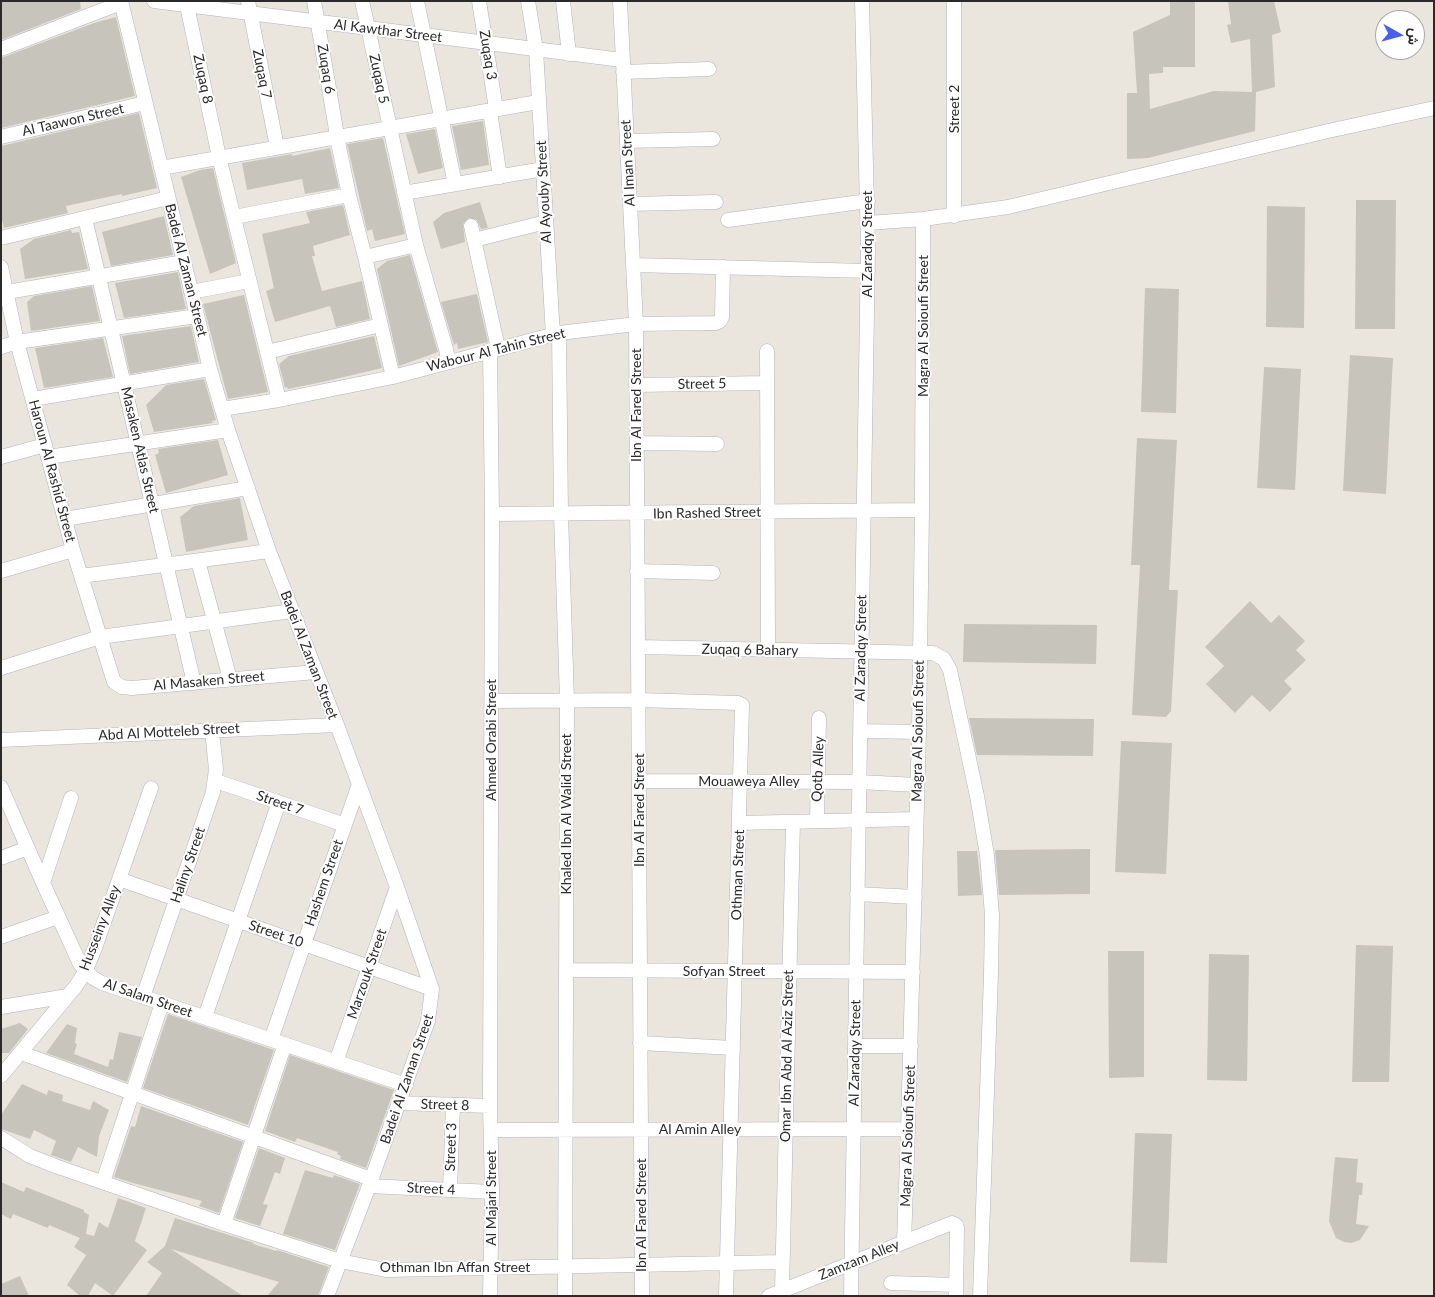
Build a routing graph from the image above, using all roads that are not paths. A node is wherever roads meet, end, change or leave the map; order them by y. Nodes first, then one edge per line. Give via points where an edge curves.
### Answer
1 (154, 1) edge
2 (314, 1) edge
3 (362, 1) edge
4 (417, 1) edge
5 (479, 1) edge
6 (528, 1) edge
7 (563, 1) edge
8 (620, 1) edge
9 (626, 1) edge
10 (862, 1) edge
11 (954, 1) edge
12 (121, 2) edge
13 (187, 3) edge
14 (249, 7) edge
15 (318, 22) junction
16 (368, 28) junction
17 (424, 36) junction
18 (486, 43) junction
19 (1, 48) edge
20 (536, 50) junction
21 (569, 54) junction
22 (623, 66) junction
23 (709, 69) dead end
24 (538, 102) junction
25 (145, 103) junction
26 (1434, 108) edge
27 (493, 110) junction
28 (441, 118) junction
29 (389, 128) junction
30 (1, 137) edge
31 (337, 137) junction
32 (713, 139) dead end
33 (627, 141) junction
34 (277, 147) junction
35 (219, 158) junction
36 (161, 168) junction
37 (543, 169) junction
38 (500, 177) junction
39 (455, 184) junction
40 (404, 193) junction
41 (348, 195) junction
42 (168, 198) junction
43 (868, 201) junction
44 (716, 202) dead end
45 (630, 204) junction
46 (954, 216) junction
47 (234, 217) junction
48 (85, 218) junction
49 (923, 219) junction
50 (728, 220) dead end
51 (546, 222) junction
52 (868, 223) junction
53 (1, 238) edge
54 (416, 245) junction
55 (365, 257) junction
56 (184, 262) junction
57 (633, 264) junction
58 (1, 267) edge
59 (723, 267) junction
60 (868, 272) junction
61 (99, 276) junction
62 (249, 282) junction
63 (4, 292) edge
64 (191, 292) junction
65 (197, 316) junction
66 (381, 324) junction
67 (636, 324) junction
68 (111, 329) junction
69 (556, 334) junction
70 (17, 342) junction
71 (1, 346) edge
72 (494, 349) junction
73 (767, 351) dead end
74 (267, 352) junction
75 (448, 361) junction
76 (210, 369) junction
77 (393, 377) junction
78 (767, 383) junction
79 (124, 384) junction
80 (636, 385) junction
81 (33, 399) junction
82 (279, 400) junction
83 (222, 409) junction
84 (228, 430) junction
85 (637, 443) junction
86 (138, 444) junction
87 (717, 444) dead end
88 (47, 451) junction
89 (1, 458) edge
90 (248, 488) junction
91 (152, 505) junction
92 (864, 510) junction
93 (922, 510) junction
94 (768, 512) junction
95 (492, 514) junction
96 (561, 514) junction
97 (637, 514) junction
98 (65, 519) junction
99 (73, 550) junction
100 (269, 551) junction
101 (198, 561) junction
102 (166, 565) junction
103 (1, 571) edge
104 (638, 572) junction
105 (713, 572) dead end
106 (81, 576) junction
107 (292, 611) junction
108 (215, 622) junction
109 (181, 626) junction
110 (100, 637) junction
111 (638, 647) junction
112 (768, 650) junction
113 (861, 652) junction
114 (920, 652) junction
115 (1, 668) edge
116 (111, 672) joint
117 (316, 672) junction
118 (230, 679) junction
119 (194, 683) junction
120 (638, 700) junction
121 (567, 701) junction
122 (492, 702) junction
123 (820, 718) dead end
124 (337, 725) junction
125 (212, 730) junction
126 (860, 731) junction
127 (919, 732) junction
128 (1, 740) edge
129 (216, 781) junction
130 (639, 781) junction
131 (741, 781) junction
132 (818, 782) junction
133 (859, 782) junction
134 (359, 784) junction
135 (917, 785) junction
136 (1, 787) edge
137 (151, 788) dead end
138 (71, 798) dead end
139 (279, 802) junction
140 (916, 819) junction
141 (859, 820) junction
142 (817, 821) junction
143 (793, 822) junction
144 (739, 823) junction
145 (345, 824) junction
146 (28, 848) junction
147 (1, 858) edge
148 (119, 880) junction
149 (42, 883) junction
150 (397, 886) junction
151 (857, 894) junction
152 (915, 897) junction
153 (176, 900) junction
154 (58, 917) junction
155 (238, 921) junction
156 (1, 937) edge
157 (304, 944) junction
158 (369, 967) junction
159 (566, 970) junction
160 (640, 970) junction
161 (735, 971) junction
162 (789, 971) junction
163 (856, 971) junction
164 (85, 972) junction
165 (913, 972) junction
166 (432, 989) junction
167 (68, 996) junction
168 (143, 997) junction
169 (162, 1003) junction
170 (1, 1007) edge
171 (205, 1017) junction
172 (271, 1040) junction
173 (640, 1043) junction
174 (285, 1044) junction
175 (855, 1046) junction
176 (911, 1046) junction
177 (733, 1048) junction
178 (21, 1053) junction
179 (336, 1062) junction
180 (1, 1076) edge
181 (406, 1085) junction
182 (132, 1093) junction
183 (399, 1103) junction
184 (453, 1105) junction
185 (490, 1106) junction
186 (786, 1128) junction
187 (853, 1128) junction
188 (641, 1129) junction
189 (731, 1129) junction
190 (908, 1129) junction
191 (491, 1130) junction
192 (566, 1130) junction
193 (254, 1137) junction
194 (1, 1138) edge
195 (103, 1182) junction
196 (370, 1182) junction
197 (450, 1190) junction
198 (492, 1192) junction
199 (224, 1224) junction
200 (904, 1242) junction
201 (340, 1261) junction
202 (782, 1262) junction
203 (726, 1263) junction
204 (851, 1263) junction
205 (642, 1265) junction
206 (565, 1266) junction
207 (491, 1268) junction
208 (891, 1283) dead end
209 (956, 1290) edge
210 (776, 1293) edge
211 (327, 1296) edge
212 (490, 1296) edge
213 (565, 1296) edge
214 (642, 1296) edge
215 (726, 1296) edge
216 (851, 1296) edge
217 (980, 1296) edge

1 - 13 street, Al Kawthar Street
2 - 15 street, Zuqaq 6
3 - 16 street, Zuqaq 5
4 - 17 street
5 - 18 street, Zuqaq 3
6 - 20 street, Al Ayouby Street
7 - 21 street
8 - 9 street
8 - 22 street, Al Iman Street
10 - 43 street, Al Zaradqy Street
11 - 46 street, Street 2
12 - 19 street
12 - 25 street, Badei Al Zaman Street
13 - 14 street, Al Kawthar Street
13 - 35 street, Zuqaq 8
14 - 15 street, Al Kawthar Street
14 - 34 street, Zuqaq 7
15 - 16 street, Al Kawthar Street
15 - 31 street, Zuqaq 6
16 - 17 street, Al Kawthar Street
16 - 29 street, Zuqaq 5
17 - 18 street, Al Kawthar Street
17 - 28 street
18 - 20 street, Al Kawthar Street
18 - 27 street, Zuqaq 3
20 - 21 street, Al Kawthar Street
20 - 24 street, Al Ayouby Street
21 - 22 street, Al Kawthar Street
22 - 23 street, Al Kawthar Street
22 - 33 street, Al Iman Street
24 - 27 street
24 - 37 street, Al Ayouby Street
25 - 30 street, Al Taawon Street
25 - 36 street, Badei Al Zaman Street
26 - 46 street via 1008,207
27 - 28 street
27 - 38 street, Zuqaq 3
28 - 29 street
28 - 39 street
29 - 31 street
29 - 40 street, Zuqaq 5
31 - 34 street
31 - 41 street, Zuqaq 6
32 - 33 street
33 - 45 street, Al Iman Street
34 - 35 street
35 - 36 street
35 - 47 street, Zuqaq 8
36 - 42 street, Badei Al Zaman Street
37 - 38 street
37 - 51 street, Al Ayouby Street
38 - 39 street
39 - 40 street
40 - 54 street, Zuqaq 5
41 - 47 street
41 - 55 street, Zuqaq 6
42 - 48 street
42 - 56 street, Badei Al Zaman Street
43 - 50 street
43 - 52 street, Al Zaradqy Street
44 - 45 street
45 - 57 street, Al Iman Street
46 - 49 street
47 - 62 street, Zuqaq 8
48 - 53 street
48 - 61 street, Masaken Atlas Street
49 - 52 street
49 - 93 street, Magra Al Soioufi Street
51 - 69 street, Al Ayouby Street
51 - 72 street, Ahmed Orabi Street via 472,233
52 - 60 street, Al Zaradqy Street
54 - 55 street
54 - 75 street, Zuqaq 5
55 - 66 street, Zuqaq 6
56 - 61 street
56 - 64 street, Badei Al Zaman Street
57 - 59 street
57 - 67 street, Al Iman Street
58 - 63 street, Haroun Al Rashid Street
59 - 60 street
59 - 67 street, Wabour Al Tahin Street via 720,321
60 - 92 street, Al Zaradqy Street
61 - 63 street
61 - 68 street, Masaken Atlas Street
62 - 64 street
62 - 74 street, Zuqaq 8
63 - 70 street, Haroun Al Rashid Street
64 - 65 street, Badei Al Zaman Street
65 - 68 street
65 - 76 street, Badei Al Zaman Street
66 - 74 street
66 - 77 street, Zuqaq 6
67 - 69 street, Wabour Al Tahin Street
67 - 80 street, Ibn Al Fared Street
68 - 70 street
68 - 79 street, Masaken Atlas Street
69 - 72 street, Wabour Al Tahin Street
69 - 96 street, Khaled Ibn Al Walid Street
70 - 71 street
70 - 81 street, Haroun Al Rashid Street
72 - 75 street, Wabour Al Tahin Street
72 - 95 street, Ahmed Orabi Street
73 - 78 street
74 - 82 street, Zuqaq 8
75 - 77 street, Wabour Al Tahin Street
76 - 79 street
76 - 83 street, Badei Al Zaman Street
77 - 82 street, Wabour Al Tahin Street
78 - 80 street, Street 5
78 - 94 street
79 - 81 street
79 - 86 street, Masaken Atlas Street
80 - 85 street, Ibn Al Fared Street
81 - 88 street, Haroun Al Rashid Street
82 - 83 street, Wabour Al Tahin Street
83 - 84 street, Badei Al Zaman Street
84 - 86 street
84 - 90 street, Badei Al Zaman Street
85 - 87 street
85 - 97 street, Ibn Al Fared Street
86 - 88 street
86 - 91 street, Masaken Atlas Street
88 - 89 street
88 - 98 street, Haroun Al Rashid Street
90 - 91 street
90 - 100 street, Badei Al Zaman Street
91 - 98 street
91 - 102 street, Masaken Atlas Street
92 - 93 street, Ibn Rashed Street
92 - 94 street, Ibn Rashed Street
92 - 113 street, Al Zaradqy Street
93 - 114 street, Magra Al Soioufi Street
94 - 97 street, Ibn Rashed Street
94 - 112 street
95 - 96 street, Ibn Rashed Street
95 - 122 street, Ahmed Orabi Street
96 - 97 street, Ibn Rashed Street
96 - 121 street, Khaled Ibn Al Walid Street
97 - 104 street, Ibn Al Fared Street
98 - 99 street, Haroun Al Rashid Street
99 - 103 street
99 - 106 street, Haroun Al Rashid Street
100 - 101 street
100 - 107 street, Badei Al Zaman Street
101 - 102 street
101 - 108 street
102 - 106 street
102 - 109 street, Masaken Atlas Street
104 - 105 street
104 - 111 street, Ibn Al Fared Street
106 - 110 street, Haroun Al Rashid Street
107 - 108 street
107 - 117 street, Badei Al Zaman Street
108 - 109 street
108 - 118 street
109 - 110 street
109 - 119 street, Masaken Atlas Street
110 - 115 street
110 - 116 street, Haroun Al Rashid Street
111 - 112 street, Zuqaq 6 Bahary
111 - 120 street, Ibn Al Fared Street
112 - 113 street, Zuqaq 6 Bahary
113 - 114 street, Zuqaq 6 Bahary
113 - 126 street, Al Zaradqy Street
114 - 127 street, Magra Al Soioufi Street
114 - 217 street, Zuqaq 6 Bahary via 933,652 944,659 950,670 987,855 992,914
116 - 119 street, Al Masaken Street via 114,682 122,687
117 - 118 street, Al Masaken Street
117 - 124 street, Badei Al Zaman Street
118 - 119 street, Al Masaken Street
120 - 121 street, Othman Street
120 - 130 street, Ibn Al Fared Street
120 - 131 street, Othman Street via 740,704
121 - 122 street, Othman Street
121 - 159 street, Khaled Ibn Al Walid Street
122 - 185 street, Ahmed Orabi Street
123 - 132 street, Qotb Alley
124 - 125 street, Abd Al Motteleb Street
124 - 134 street, Badei Al Zaman Street
125 - 128 street, Abd Al Motteleb Street
125 - 129 street, Haliny Street
126 - 127 street
126 - 133 street, Al Zaradqy Street
127 - 135 street, Magra Al Soioufi Street
129 - 139 street, Street 7
129 - 153 street, Haliny Street
130 - 131 street, Mouaweya Alley
130 - 160 street, Ibn Al Fared Street
131 - 132 street, Mouaweya Alley
131 - 144 street, Othman Street
132 - 133 street, Mouaweya Alley
132 - 142 street, Qotb Alley
133 - 135 street, Mouaweya Alley
133 - 141 street, Al Zaradqy Street
134 - 145 street, Hashem Street
134 - 150 street, Badei Al Zaman Street
135 - 140 street, Magra Al Soioufi Street
136 - 146 street
137 - 148 street, Husseiny Alley
138 - 149 street
139 - 145 street, Street 7
139 - 155 street
140 - 141 street
140 - 152 street, Magra Al Soioufi Street
141 - 142 street
141 - 151 street, Al Zaradqy Street
142 - 143 street
143 - 144 street
143 - 162 street, Omar Ibn Abd Al Aziz Street
144 - 161 street, Othman Street
145 - 157 street, Hashem Street
146 - 147 street
146 - 149 street
148 - 153 street, Street 10
148 - 164 street, Husseiny Alley
149 - 154 street
150 - 158 street, Marzouk Street
150 - 166 street, Badei Al Zaman Street
151 - 152 street
151 - 163 street, Al Zaradqy Street
152 - 165 street, Magra Al Soioufi Street
153 - 155 street, Street 10
153 - 168 street, Haliny Street
154 - 156 street
154 - 164 street
155 - 157 street, Street 10
155 - 171 street
157 - 158 street, Street 10
157 - 172 street, Hashem Street
158 - 166 street, Street 10
158 - 179 street, Marzouk Street
159 - 160 street, Sofyan Street
159 - 192 street, Khaled Ibn Al Walid Street
160 - 161 street, Sofyan Street
160 - 173 street, Ibn Al Fared Street
161 - 162 street, Sofyan Street
161 - 177 street, Othman Street
162 - 163 street, Sofyan Street
162 - 186 street, Omar Ibn Abd Al Aziz Street
163 - 165 street, Sofyan Street
163 - 175 street, Al Zaradqy Street
164 - 167 street, Husseiny Alley
164 - 168 street, Al Salam Street via 102,983
165 - 176 street, Magra Al Soioufi Street
166 - 181 street, Badei Al Zaman Street via 428,1021
167 - 170 street
167 - 178 street, Husseiny Alley
168 - 169 street, Al Salam Street
169 - 171 street, Al Salam Street
169 - 182 street
171 - 172 street, Al Salam Street
172 - 174 street, Al Salam Street
173 - 177 street
173 - 188 street, Ibn Al Fared Street
174 - 179 street, Al Salam Street
174 - 193 street
175 - 176 street
175 - 187 street, Al Zaradqy Street
176 - 190 street, Magra Al Soioufi Street
177 - 189 street, Othman Street
178 - 180 street, Husseiny Alley
178 - 182 street, Street 4
179 - 181 street, Al Salam Street
181 - 183 street, Badei Al Zaman Street
182 - 193 street, Street 4
182 - 195 street
183 - 184 street, Street 8
183 - 196 street, Badei Al Zaman Street
184 - 185 street, Street 8
184 - 197 street, Street 3
185 - 191 street, Ahmed Orabi Street
186 - 187 street, Al Amin Alley
186 - 189 street, Al Amin Alley
186 - 202 street, Omar Ibn Abd Al Aziz Street
187 - 190 street, Al Amin Alley
187 - 204 street, Al Zaradqy Street
188 - 189 street, Al Amin Alley
188 - 192 street, Al Amin Alley
188 - 205 street, Ibn Al Fared Street
189 - 203 street, Othman Street
190 - 200 street, Magra Al Soioufi Street
191 - 192 street, Al Amin Alley
191 - 198 street, Al Majari Street
192 - 206 street, Khaled Ibn Al Walid Street
193 - 196 street, Street 4
193 - 199 street
194 - 195 street, Othman Ibn Affan Street via 44,1162
195 - 199 street, Othman Ibn Affan Street
196 - 197 street, Street 4
196 - 201 street, Badei Al Zaman Street
197 - 198 street, Street 4
198 - 207 street, Al Majari Street
199 - 201 street, Othman Ibn Affan Street
200 - 204 street, Zamzam Alley
200 - 209 street, Zamzam Alley via 948,1224 956,1225
201 - 207 street, Othman Ibn Affan Street via 386,1270
201 - 211 street, Badei Al Zaman Street
202 - 203 street, Othman Ibn Affan Street
202 - 210 street, Omar Ibn Abd Al Aziz Street
203 - 205 street, Othman Ibn Affan Street
203 - 215 street, Othman Street
204 - 210 street, Zamzam Alley
204 - 216 street, Al Zaradqy Street
205 - 206 street, Othman Ibn Affan Street
205 - 214 street, Ibn Al Fared Street
206 - 207 street, Othman Ibn Affan Street
206 - 213 street, Khaled Ibn Al Walid Street
207 - 212 street, Al Majari Street
208 - 209 street

